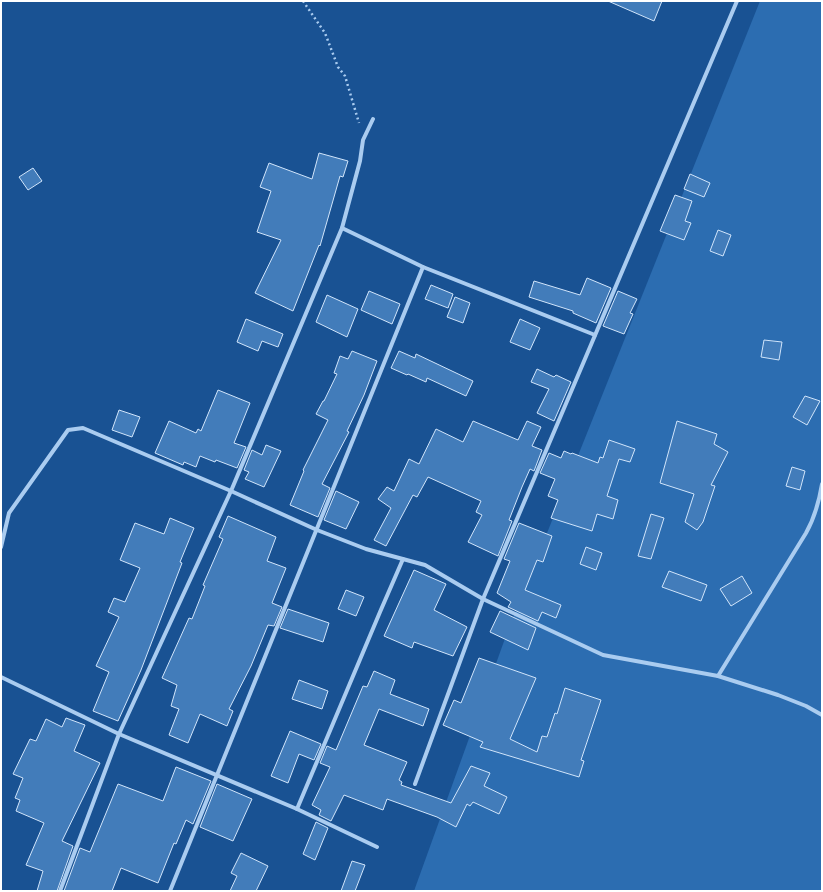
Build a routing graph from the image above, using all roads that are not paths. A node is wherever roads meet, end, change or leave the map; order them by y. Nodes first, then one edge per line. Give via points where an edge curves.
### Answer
1 (737, 1) edge
2 (373, 119) dead end
3 (342, 228) junction
4 (423, 267) junction
5 (595, 335) junction
6 (822, 484) edge
7 (231, 491) junction
8 (317, 530) junction
9 (1, 547) edge
10 (403, 559) junction
11 (483, 598) junction
12 (718, 676) junction
13 (1, 677) edge
14 (822, 715) edge
15 (119, 734) junction
16 (217, 775) junction
17 (416, 784) dead end
18 (297, 809) junction
19 (377, 847) dead end
20 (60, 891) edge
21 (170, 891) edge

1 - 5 street
2 - 3 street via 363,140
3 - 4 street
3 - 7 street
4 - 5 street
4 - 8 street
5 - 11 street
6 - 12 street via 820,501 806,533
7 - 8 street
7 - 9 street via 83,428 68,430 9,513
7 - 15 street
8 - 10 street via 366,549
8 - 16 street
10 - 11 street via 424,565
10 - 18 street
11 - 12 street via 603,655
11 - 17 street
12 - 14 street via 778,695
13 - 15 street
15 - 16 street
15 - 20 street
16 - 18 street
16 - 21 street
18 - 19 street

